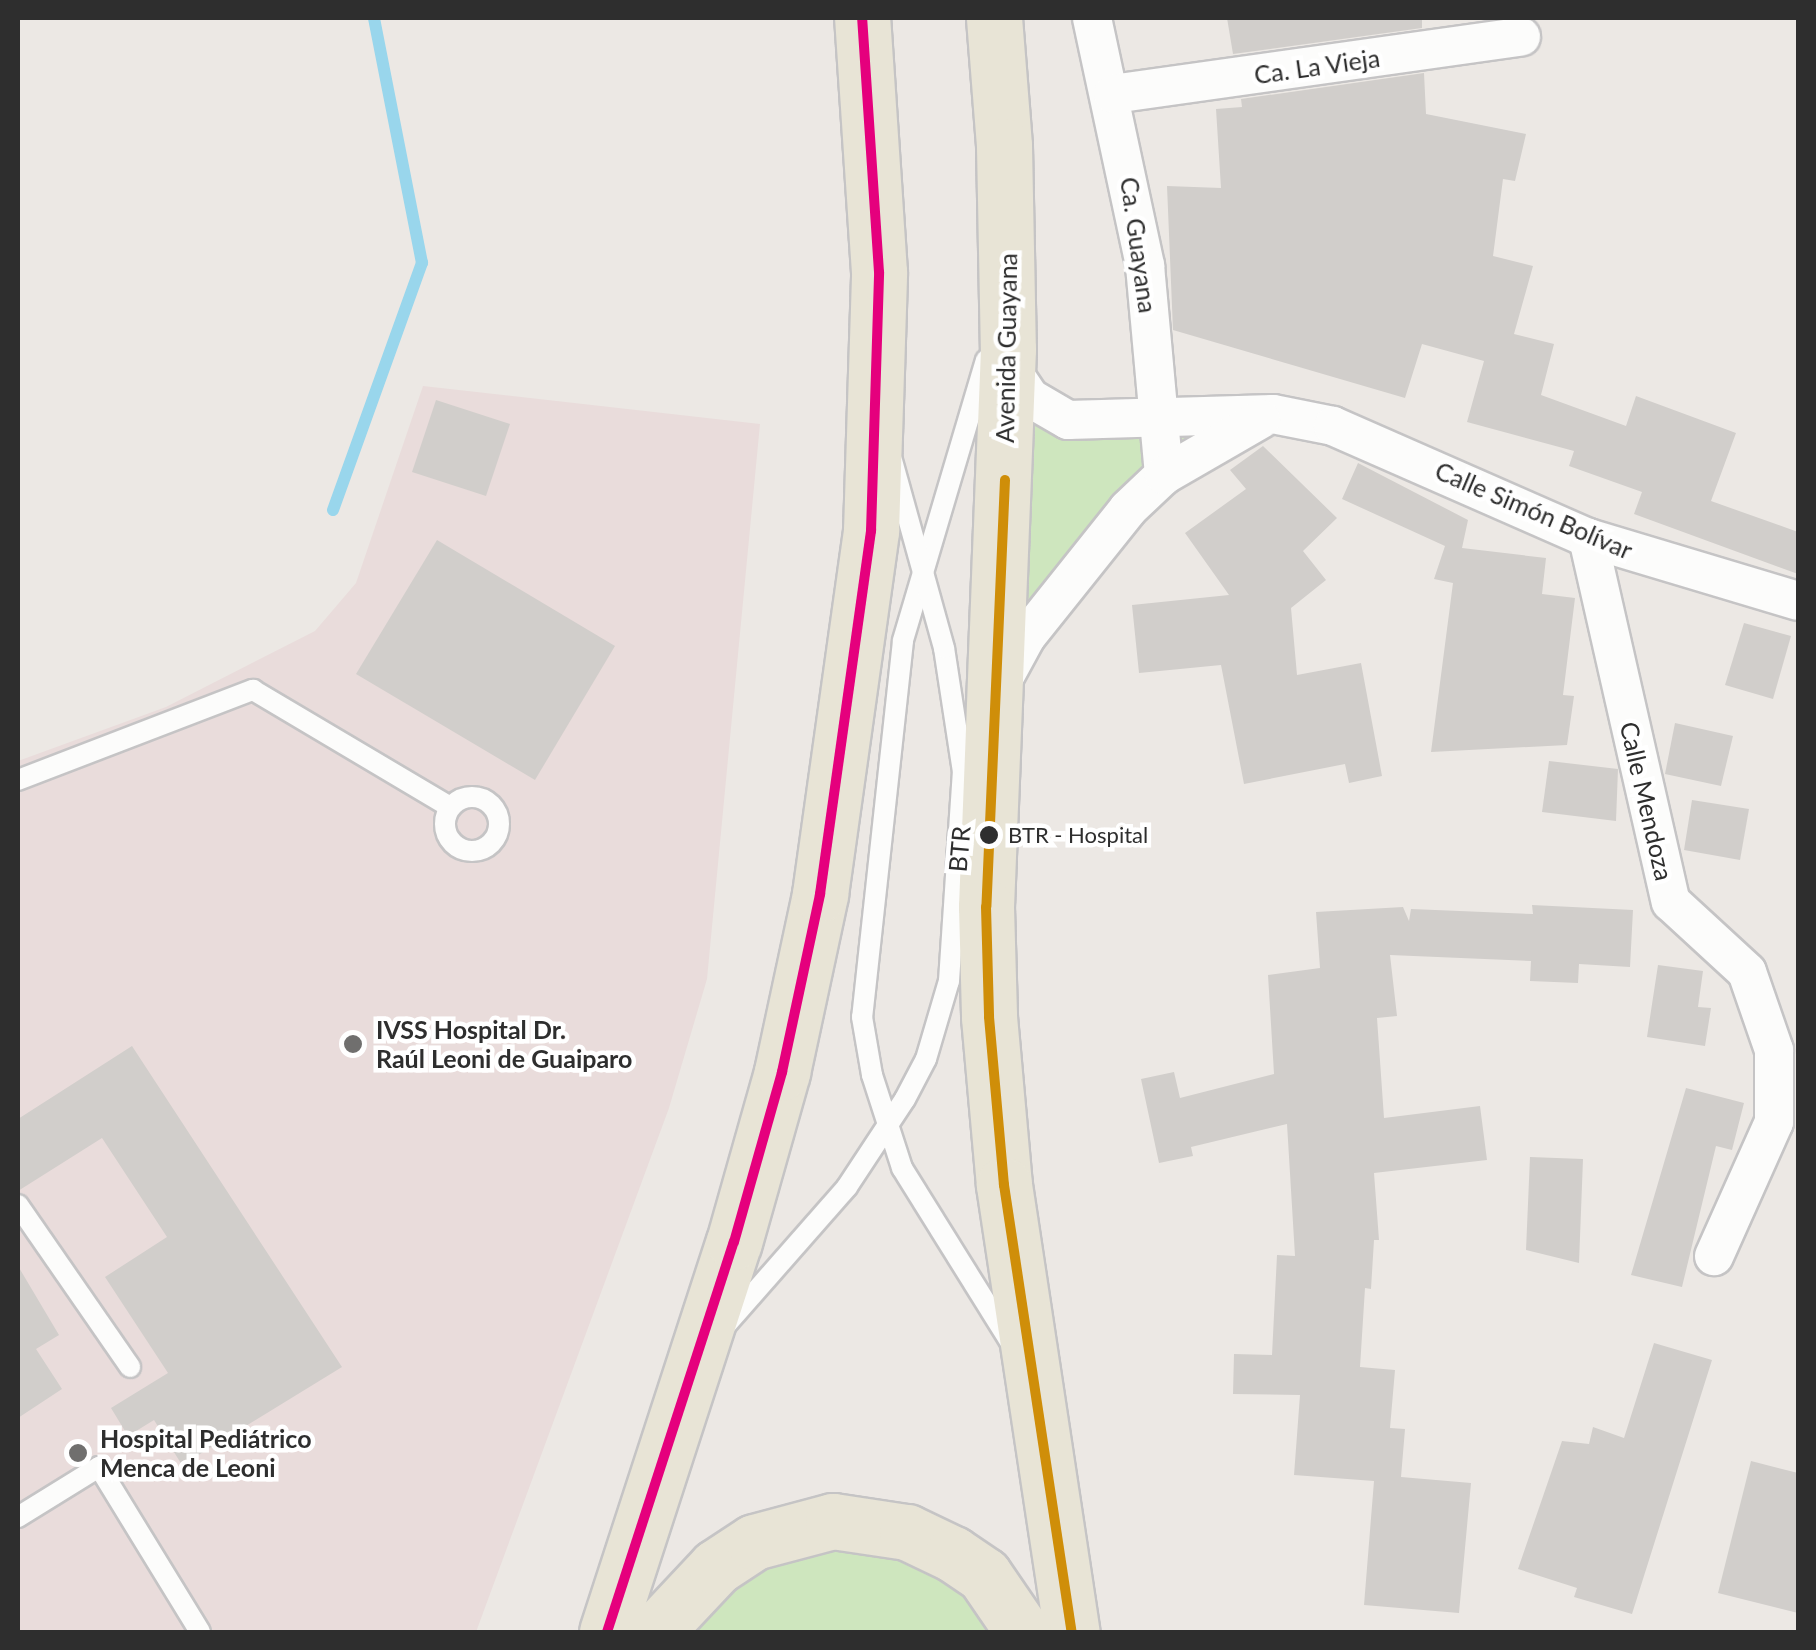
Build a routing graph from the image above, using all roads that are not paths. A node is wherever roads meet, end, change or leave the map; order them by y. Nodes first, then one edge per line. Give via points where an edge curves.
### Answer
1 (862, 18) edge
2 (994, 18) edge
3 (1092, 18) edge
4 (1521, 36) dead end
5 (1112, 94) junction
6 (1008, 290) junction
7 (1008, 364) junction
8 (875, 401) junction
9 (1272, 414) junction
10 (1159, 420) junction
11 (1164, 475) junction
12 (1588, 538) junction
13 (922, 563) junction
14 (1798, 601) edge
15 (994, 696) junction
16 (18, 780) edge
17 (450, 807) dead end
18 (888, 1124) junction
19 (18, 1205) edge
20 (1714, 1256) dead end
21 (698, 1360) junction
22 (130, 1367) dead end
23 (1034, 1396) junction
24 (18, 1517) edge
25 (200, 1632) edge
26 (606, 1632) edge
27 (655, 1632) edge
28 (1023, 1632) edge
29 (1072, 1632) edge

1 - 8 main road via 880,272
2 - 6 main road, Avenida Guayana
3 - 5 street, Ca. Guayana
4 - 5 street, Ca. La Vieja
5 - 10 street, Ca. Guayana via 1144,266
6 - 7 main road, Avenida Guayana
6 - 13 lane, BTR
7 - 10 street, Calle Simón Bolívar via 1030,398 1068,420
7 - 15 main road, Avenida Guayana
8 - 13 lane, BTR
8 - 21 main road via 862,623 820,894 782,1072
9 - 10 street, Calle Simón Bolívar
9 - 11 street
9 - 12 street, Calle Simón Bolívar via 1333,426 1389,447
10 - 11 street, Ca. Guayana
11 - 15 street via 1103,534 1026,637
12 - 14 street, Calle Simón Bolívar
12 - 20 street, Calle Mendoza via 1671,902 1746,972 1774,1050 1774,1122
13 - 18 lane, BTR via 894,691 864,967 862,1017
13 - 18 lane, BTR via 953,699 963,803 940,1018
15 - 23 main road, Avenida Guayana via 988,1018
16 - 17 lane via 252,690
18 - 21 lane, BTR via 846,1187
18 - 23 lane, BTR via 902,1168 1003,1328
19 - 22 lane
21 - 26 main road
23 - 29 main road, Avenida Guayana
24 - 25 lane via 99,1467
27 - 28 main road via 716,1567 754,1542 833,1521 907,1532 952,1554 996,1589

